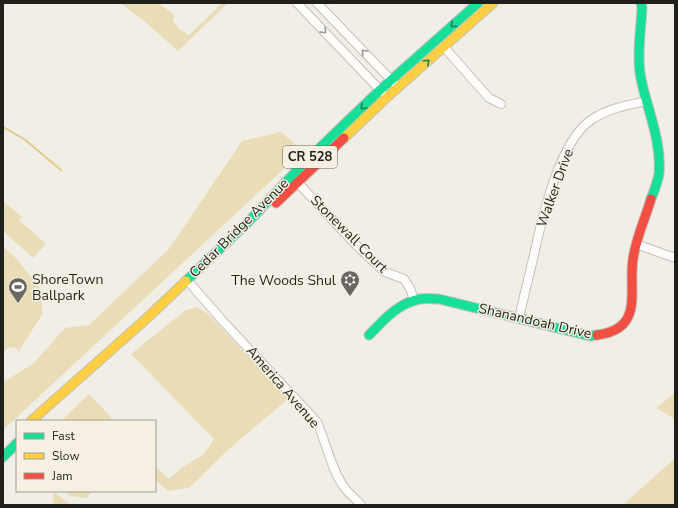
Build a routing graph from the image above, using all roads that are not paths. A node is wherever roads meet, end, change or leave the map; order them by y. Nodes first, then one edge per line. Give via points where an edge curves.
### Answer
1 (297, 3) edge
2 (317, 3) edge
3 (478, 3) edge
4 (493, 3) edge
5 (641, 3) edge
6 (444, 46) junction
7 (391, 80) junction
8 (398, 88) junction
9 (380, 90) junction
10 (386, 98) junction
11 (646, 100) junction
12 (501, 104) dead end
13 (298, 183) junction
14 (232, 237) junction
15 (636, 244) junction
16 (675, 258) edge
17 (187, 280) junction
18 (414, 300) junction
19 (519, 318) junction
20 (369, 335) dead end
21 (69, 387) junction
22 (32, 420) edge
23 (41, 420) edge
24 (16, 434) edge
25 (16, 444) edge
26 (3, 445) edge
27 (3, 457) edge
28 (361, 505) edge

1 -> 9 street
7 -> 2 street
3 -> 7 main road, Cedar Bridge Avenue / CR 528
4 - 6 main road
5 - 11 main road, Shanandoah Drive via 640,71
8 -> 6 main road
6 - 12 street via 489,98
7 - 8 street
7 - 9 main road, Cedar Bridge Avenue / CR 528
8 - 10 main road
9 - 10 street
9 -> 14 main road, Cedar Bridge Avenue / CR 528
10 - 13 main road
11 - 15 main road, Shanandoah Drive via 658,151 659,170 657,184
11 - 19 street, Walker Drive via 618,107 591,120 569,146 544,214
13 - 14 main road via 252,225
13 - 18 street, Stonewall Court via 385,272 404,279
14 - 17 main road, Cedar Bridge Avenue / CR 528
15 - 16 street
15 - 19 main road, Shanandoah Drive via 632,260 631,306 628,317 616,329 605,335 590,336
17 - 21 main road, Cedar Bridge Avenue / CR 528
17 - 28 street, America Avenue via 317,422 344,487
18 - 19 main road, Shanandoah Drive via 439,299
18 - 20 main road, Shanandoah Drive via 396,309
21 - 22 main road, Cedar Bridge Avenue / CR 528
21 - 23 main road, Cedar Bridge Avenue / CR 528
24 - 26 main road
25 - 27 main road

